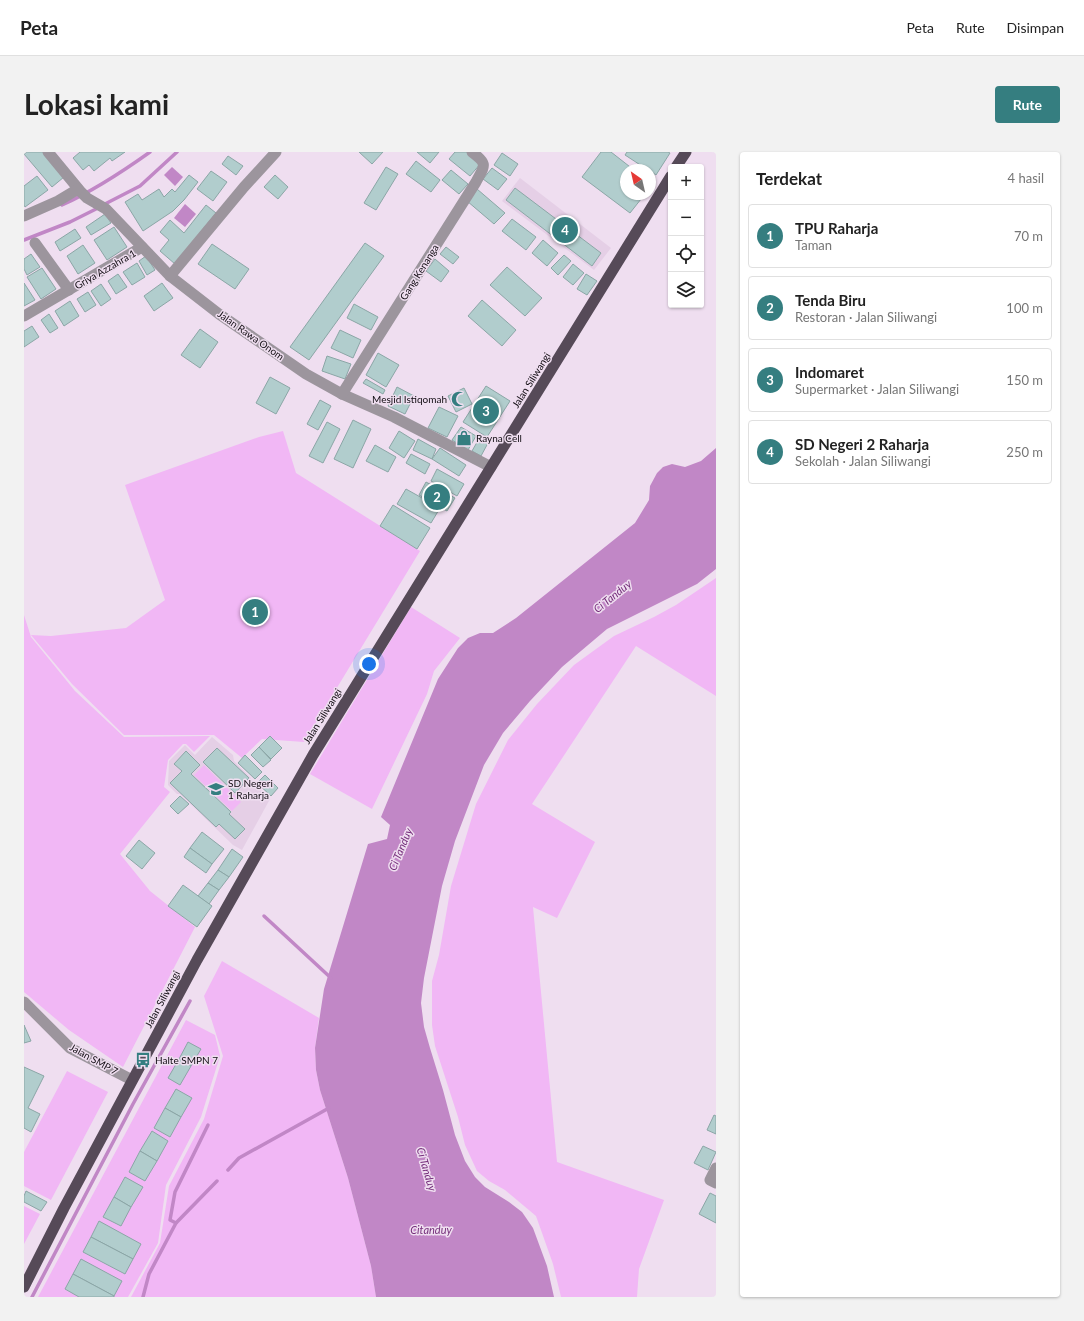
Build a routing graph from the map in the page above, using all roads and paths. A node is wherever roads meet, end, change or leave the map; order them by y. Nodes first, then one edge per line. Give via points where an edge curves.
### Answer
1 (48, 152) edge
2 (276, 152) edge
3 (472, 152) edge
4 (686, 152) edge
5 (678, 164) edge
6 (668, 181) edge
7 (82, 193) junction
8 (24, 216) edge
9 (35, 243) dead end
10 (142, 247) junction
11 (170, 276) junction
12 (69, 290) junction
13 (24, 316) edge
14 (342, 394) junction
15 (491, 467) junction
16 (24, 1002) edge
17 (132, 1080) junction
18 (716, 1168) edge
19 (716, 1183) edge
20 (24, 1287) edge

1 - 7 street, Jalan Rawa Onom
2 - 11 street
3 - 14 street, Gang Kenanga via 484,164 476,182
4 - 5 highway
6 - 15 highway, Jalan Siliwangi
7 - 8 street
7 - 10 street, Jalan Rawa Onom via 102,207
9 - 12 street, Griya Azzahra 1
10 - 11 street, Jalan Rawa Onom
10 - 12 street, Griya Azzahra 1
11 - 14 street, Jalan Rawa Onom via 219,314 306,374
12 - 13 street, Griya Azzahra 1
14 - 15 street, Jalan Rawa Onom
15 - 17 highway, Jalan Siliwangi via 313,755 199,955
16 - 17 street, Jalan SMP 7 via 70,1048
17 - 20 highway, Jalan Siliwangi
18 - 19 street via 710,1180

